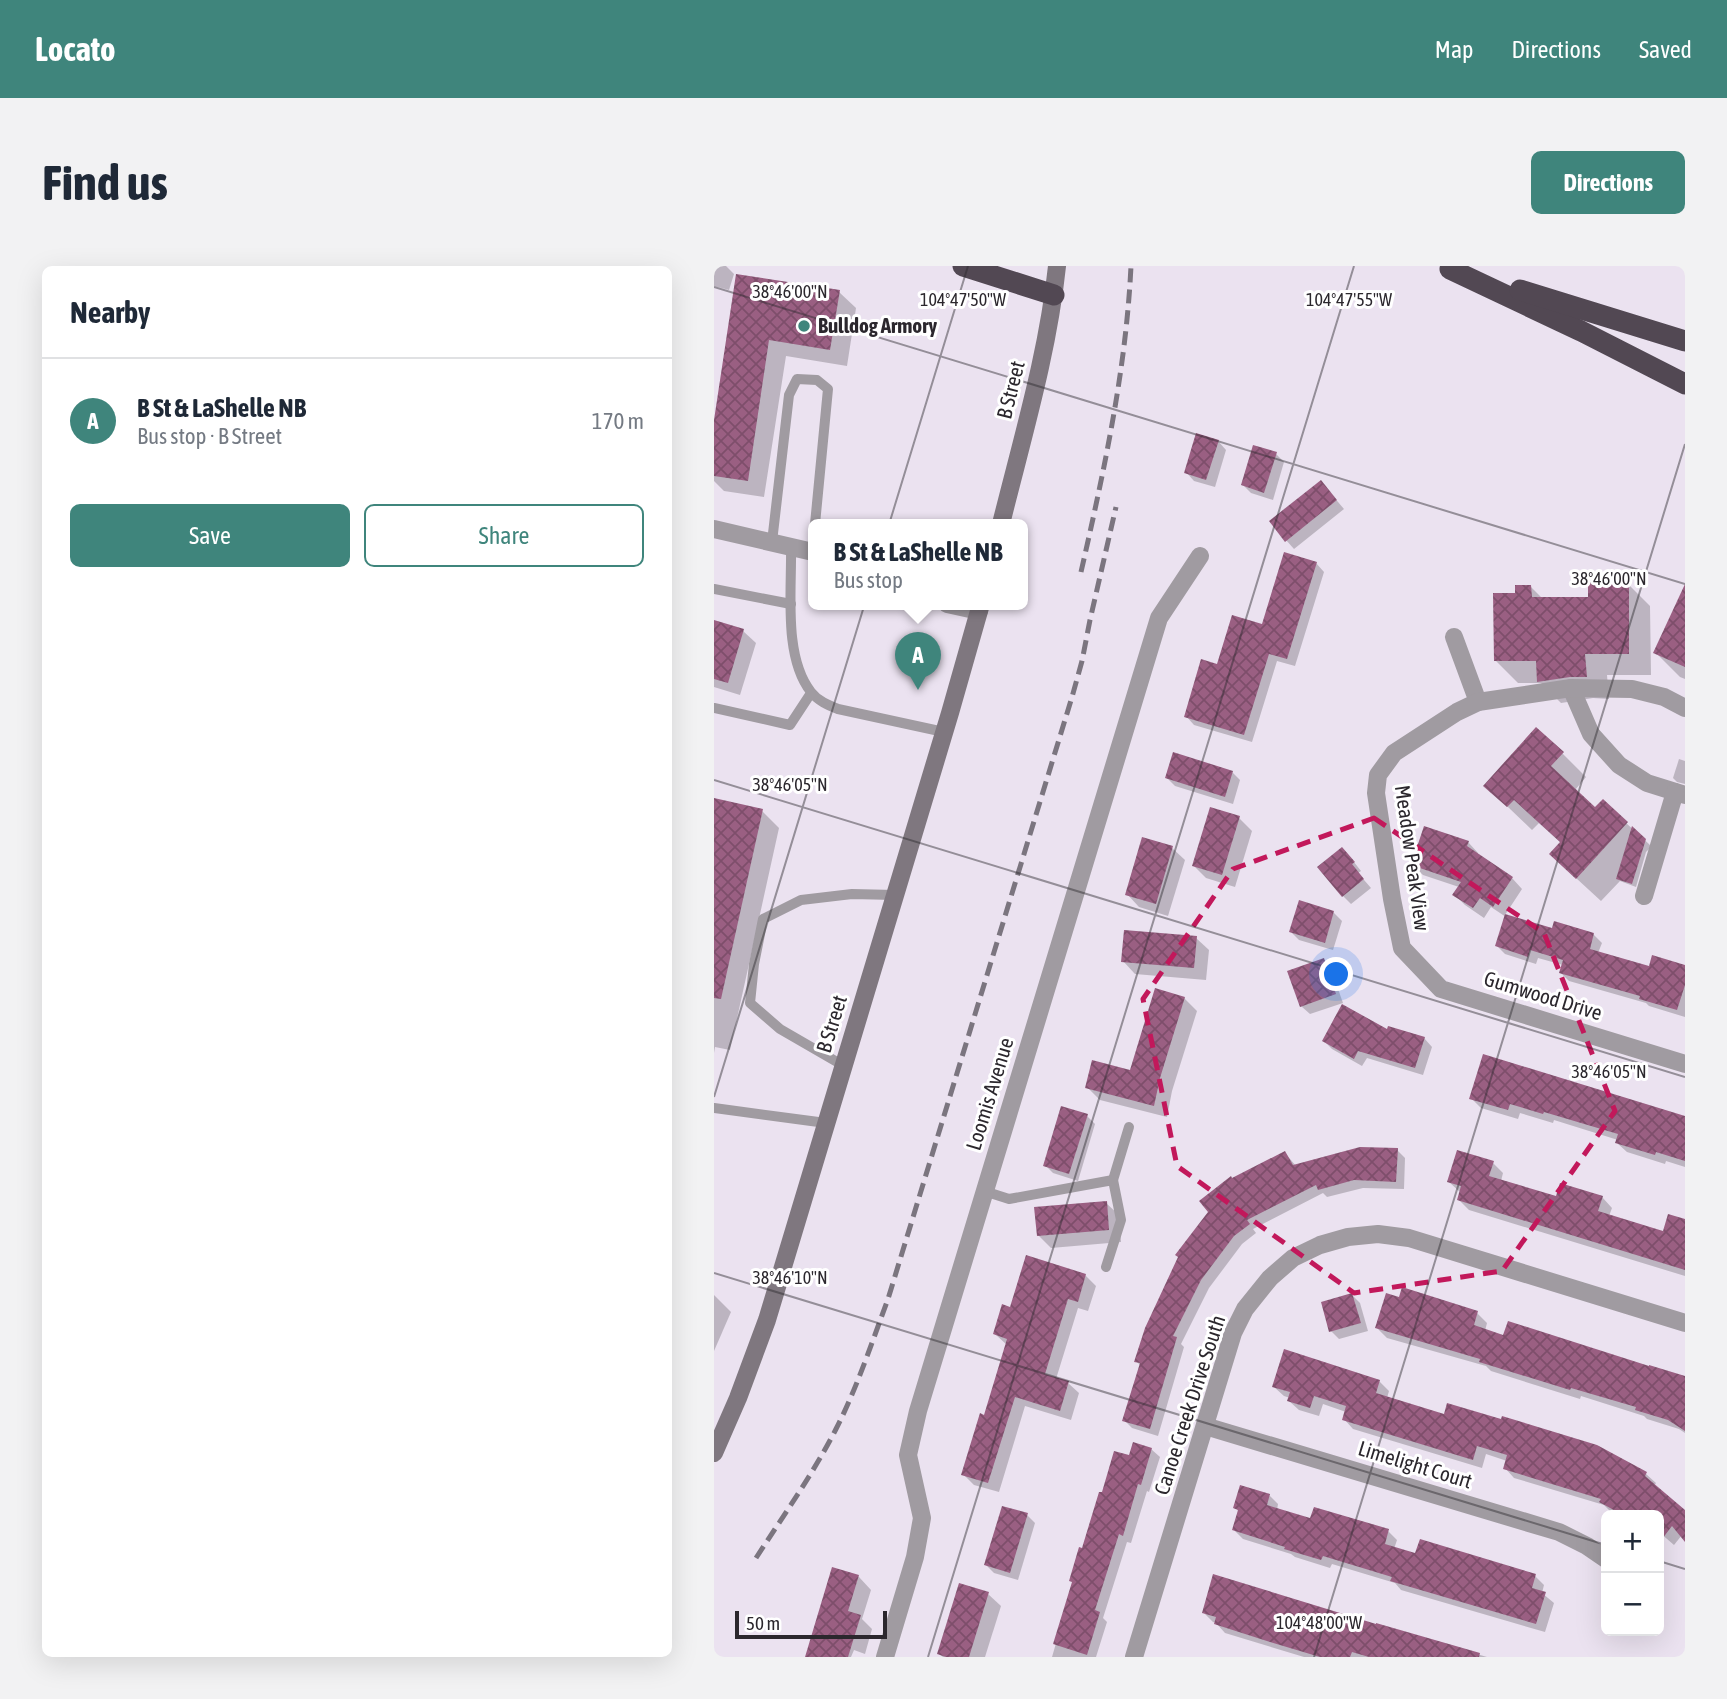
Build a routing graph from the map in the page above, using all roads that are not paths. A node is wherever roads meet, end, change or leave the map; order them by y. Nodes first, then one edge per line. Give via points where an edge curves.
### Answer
1 (963, 266) edge
2 (1057, 266) edge
3 (1446, 268) edge
4 (1054, 295) junction
5 (1685, 341) edge
6 (1685, 384) edge
7 (815, 519) edge
8 (1002, 519) edge
9 (714, 529) edge
10 (772, 542) junction
11 (791, 547) junction
12 (808, 549) edge
13 (1200, 556) dead end
14 (714, 589) edge
15 (792, 604) junction
16 (979, 610) edge
17 (1454, 637) dead end
18 (1571, 688) junction
19 (811, 693) junction
20 (1478, 702) junction
21 (714, 708) edge
22 (1685, 708) edge
23 (944, 732) junction
24 (1680, 794) edge
25 (895, 895) junction
26 (1644, 896) dead end
27 (1402, 948) joint
28 (1685, 1064) edge
29 (844, 1066) junction
30 (714, 1108) edge
31 (826, 1123) junction
32 (1129, 1127) dead end
33 (1113, 1180) junction
34 (984, 1191) junction
35 (1106, 1267) dead end
36 (1685, 1322) edge
37 (1205, 1426) junction
38 (714, 1453) edge
39 (1601, 1556) edge
40 (1135, 1654) edge
41 (885, 1657) edge
42 (1154, 1657) edge

1 - 4 highway
2 - 4 main road, B Street
3 - 5 highway
3 - 6 highway
4 - 8 main road, B Street
7 - 10 lane via 828,389 817,380 797,379 789,395
9 - 10 street
10 - 11 street
11 - 12 street
11 - 15 lane
13 - 34 street, Loomis Avenue via 1159,618
14 - 15 lane
15 - 19 lane via 794,653
16 - 23 main road, B Street
17 - 20 street
18 - 20 street, Meadow Peak View
18 - 22 street, Meadow Peak View via 1632,689
18 - 24 street via 1591,734 1619,765 1647,783
19 - 21 lane via 790,725
19 - 23 lane via 838,709
20 - 27 street, Meadow Peak View via 1394,754 1378,775 1376,793
23 - 25 main road, B Street
24 - 26 street
25 - 29 main road, B Street
25 - 29 lane via 801,900 764,919 750,1003 780,1029
27 - 28 street, Gumwood Drive via 1441,989
29 - 31 main road, B Street
30 - 31 lane
31 - 38 main road, B Street via 767,1320
32 - 33 lane
33 - 34 lane via 1009,1199
33 - 35 lane via 1121,1220
34 - 41 street, Loomis Avenue via 910,1444 908,1455 922,1518
36 - 37 street, Canoe Creek Drive South via 1409,1238 1348,1237 1293,1258 1245,1309 1233,1333
37 - 39 street, Limelight Court via 1559,1532
37 - 40 street, Canoe Creek Drive South
40 - 42 street

